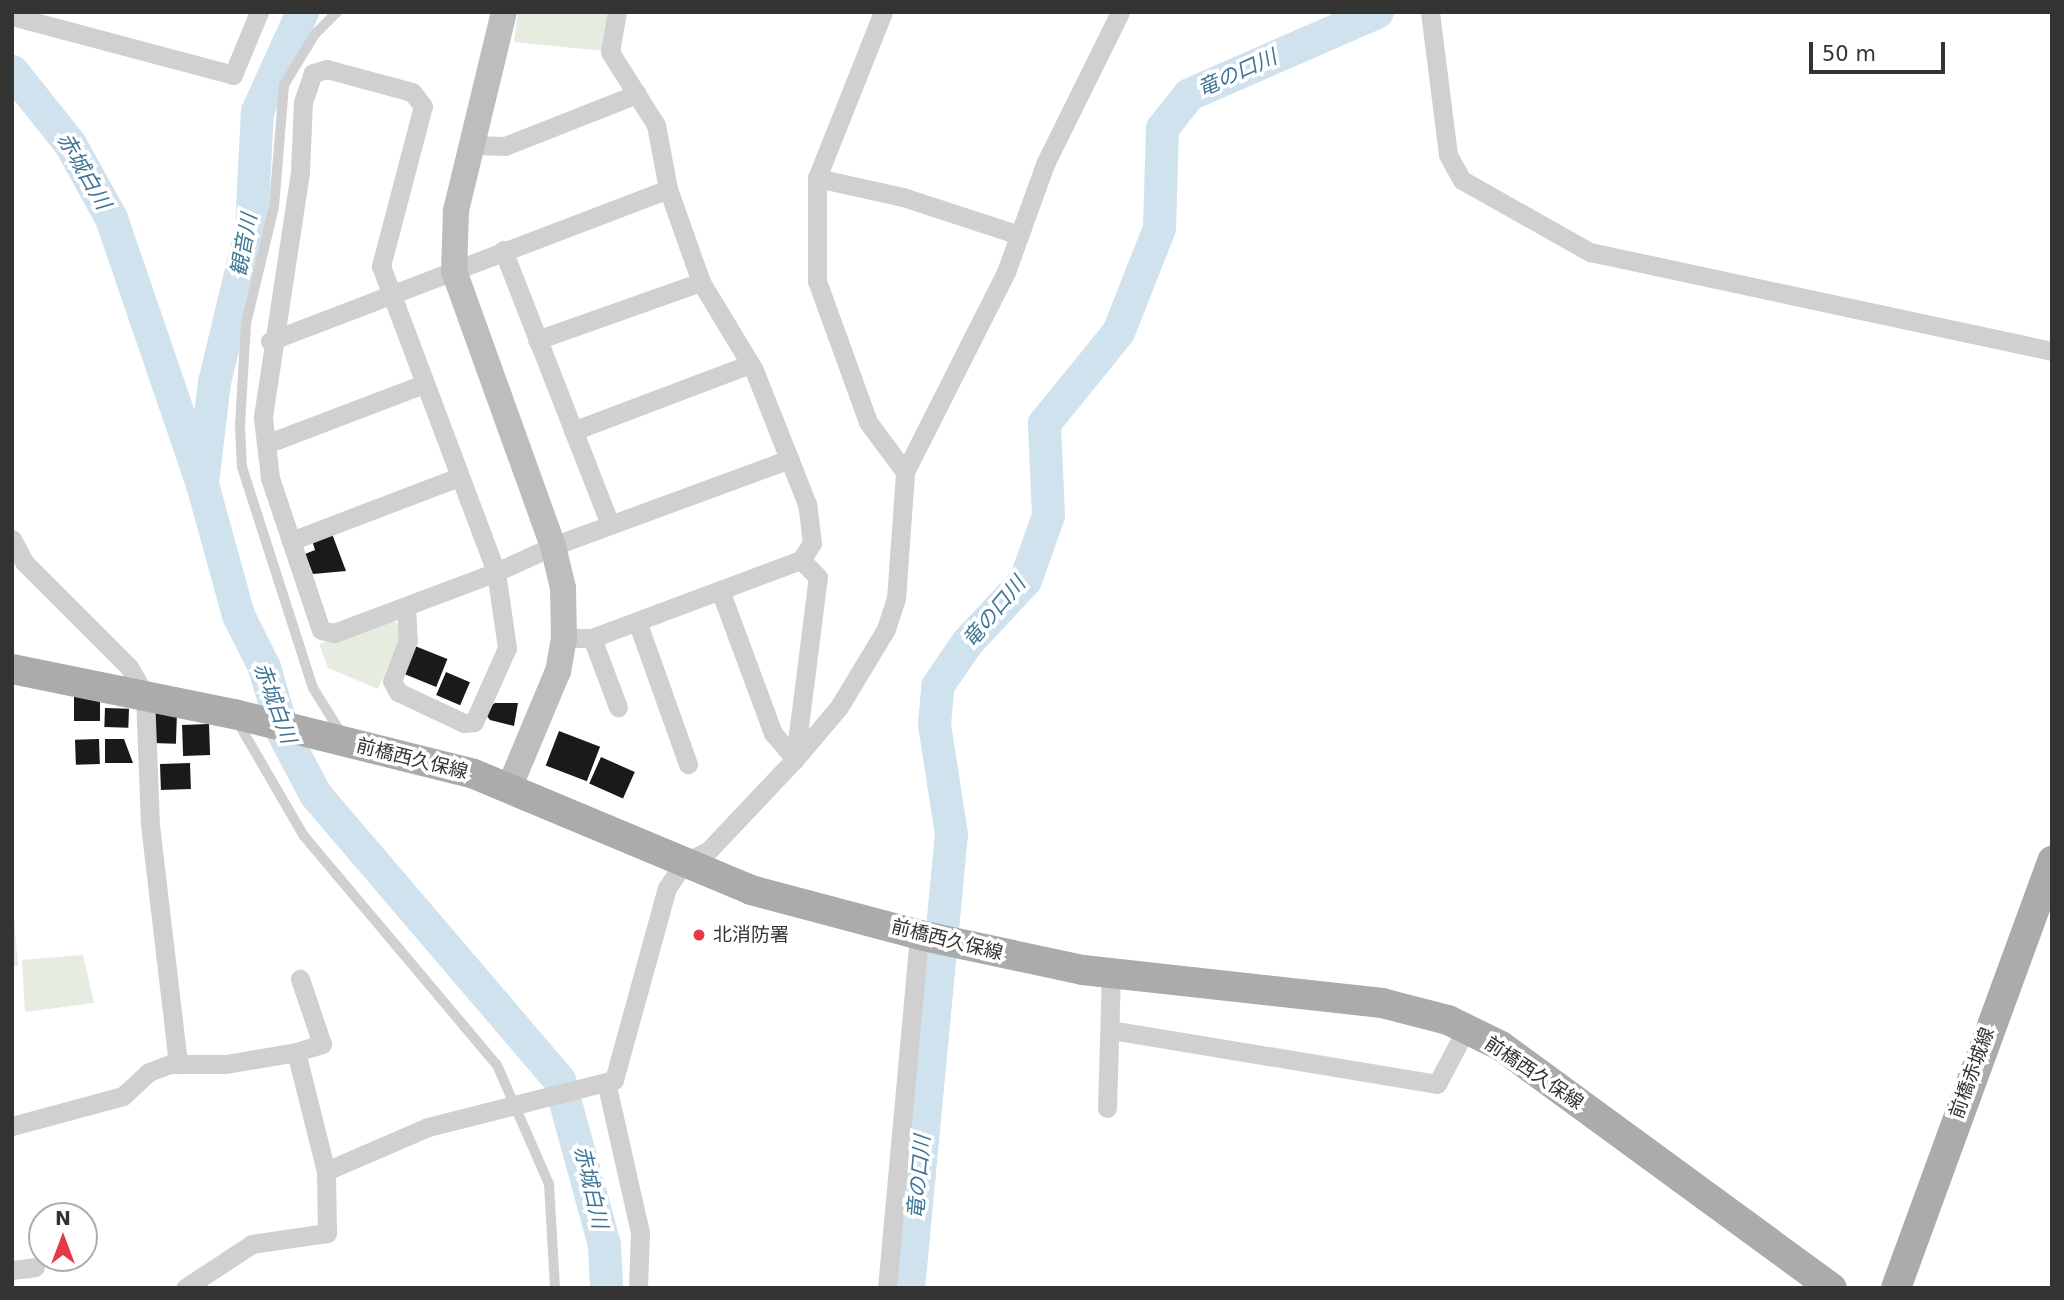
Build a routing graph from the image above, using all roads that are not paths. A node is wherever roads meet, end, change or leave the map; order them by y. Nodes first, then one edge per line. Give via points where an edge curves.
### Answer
1 (260, 12) edge
2 (337, 12) edge
3 (504, 12) edge
4 (617, 12) edge
5 (883, 12) edge
6 (1120, 12) edge
7 (1430, 12) edge
8 (12, 16) edge
9 (637, 94) junction
10 (474, 145) junction
11 (817, 178) junction
12 (668, 189) junction
13 (1019, 235) junction
14 (503, 250) junction
15 (454, 271) junction
16 (701, 282) junction
17 (388, 295) junction
18 (537, 340) junction
19 (270, 341) junction
20 (2052, 351) edge
21 (750, 364) junction
22 (424, 384) junction
23 (573, 431) junction
24 (266, 444) junction
25 (790, 459) junction
26 (905, 472) junction
27 (460, 477) junction
28 (610, 524) junction
29 (12, 539) edge
30 (291, 541) junction
31 (553, 545) junction
32 (801, 560) junction
33 (496, 572) junction
34 (720, 590) junction
35 (406, 606) junction
36 (637, 621) junction
37 (564, 638) junction
38 (592, 638) junction
39 (12, 669) edge
40 (145, 695) junction
41 (618, 707) dead end
42 (236, 715) junction
43 (344, 741) junction
44 (795, 759) junction
45 (688, 764) dead end
46 (509, 788) junction
47 (2052, 861) edge
48 (684, 863) junction
49 (922, 935) junction
50 (1111, 974) junction
51 (300, 979) dead end
52 (1466, 1029) junction
53 (1111, 1030) junction
54 (296, 1052) junction
55 (178, 1064) junction
56 (603, 1087) junction
57 (514, 1101) junction
58 (1107, 1108) dead end
59 (12, 1126) edge
60 (326, 1171) junction
61 (185, 1288) edge
62 (555, 1288) edge
63 (638, 1288) edge
64 (887, 1288) edge
65 (1832, 1288) edge
66 (1896, 1288) edge

1 - 8 street via 233,75
2 - 43 lane via 315,34 284,85 274,206 246,324 240,425 242,467 313,688
3 - 10 street
4 - 9 street via 610,52
5 - 11 street
6 - 13 street via 1045,164
7 - 20 street via 1448,155 1462,180 1590,252
9 - 10 street via 505,146
9 - 12 street via 656,124
10 - 15 street via 456,211
11 - 13 street via 903,197
11 - 26 street via 817,281 868,422
12 - 14 street
12 - 16 street
13 - 26 street via 946,398
14 - 15 street
14 - 18 street
15 - 17 street
15 - 31 street
16 - 18 street
16 - 21 street
17 - 19 street
17 - 19 street via 381,267 422,106 412,92 327,69 313,73 303,102 300,172
17 - 22 street
18 - 23 street
19 - 24 street
21 - 23 street
21 - 25 street
22 - 24 street
22 - 27 street
23 - 28 street
24 - 30 street via 270,478
25 - 28 street
25 - 32 street via 812,543
26 - 44 street via 896,599 886,629 839,707
27 - 30 street
27 - 33 street
28 - 31 street
29 - 40 street via 24,562 128,667
30 - 35 street via 321,630 334,633
31 - 33 street
31 - 37 street via 563,588
32 - 34 street
32 - 44 street via 818,577
33 - 35 street
33 - 35 street via 507,648 474,722 464,723 398,692 392,681 408,640
34 - 36 street
34 - 44 street via 773,733
36 - 38 street
36 - 45 street
37 - 38 street
37 - 46 street via 558,670
38 - 41 street
39 - 40 main road, 前橋西久保線
40 - 42 main road, 前橋西久保線
40 - 55 street via 150,825
42 - 43 main road, 前橋西久保線
42 - 57 lane via 304,836 497,1065
43 - 46 main road, 前橋西久保線
44 - 48 street via 709,850
46 - 48 main road, 前橋西久保線
47 - 66 main road, 前橋赤城線
48 - 49 main road, 前橋西久保線 via 751,890
48 - 56 street via 667,888
49 - 50 main road, 前橋西久保線
49 - 64 street
50 - 52 main road, 前橋西久保線 via 1382,1003
50 - 53 street
51 - 54 street via 322,1044
52 - 53 street via 1437,1084
52 - 65 main road, 前橋西久保線 via 1501,1046
53 - 58 street
54 - 55 street via 226,1064
54 - 60 street
55 - 59 street via 149,1072 123,1096
56 - 57 street
56 - 63 street via 640,1233
57 - 60 street via 428,1127
57 - 62 lane via 538,1147 549,1184
60 - 61 street via 327,1233 252,1244

